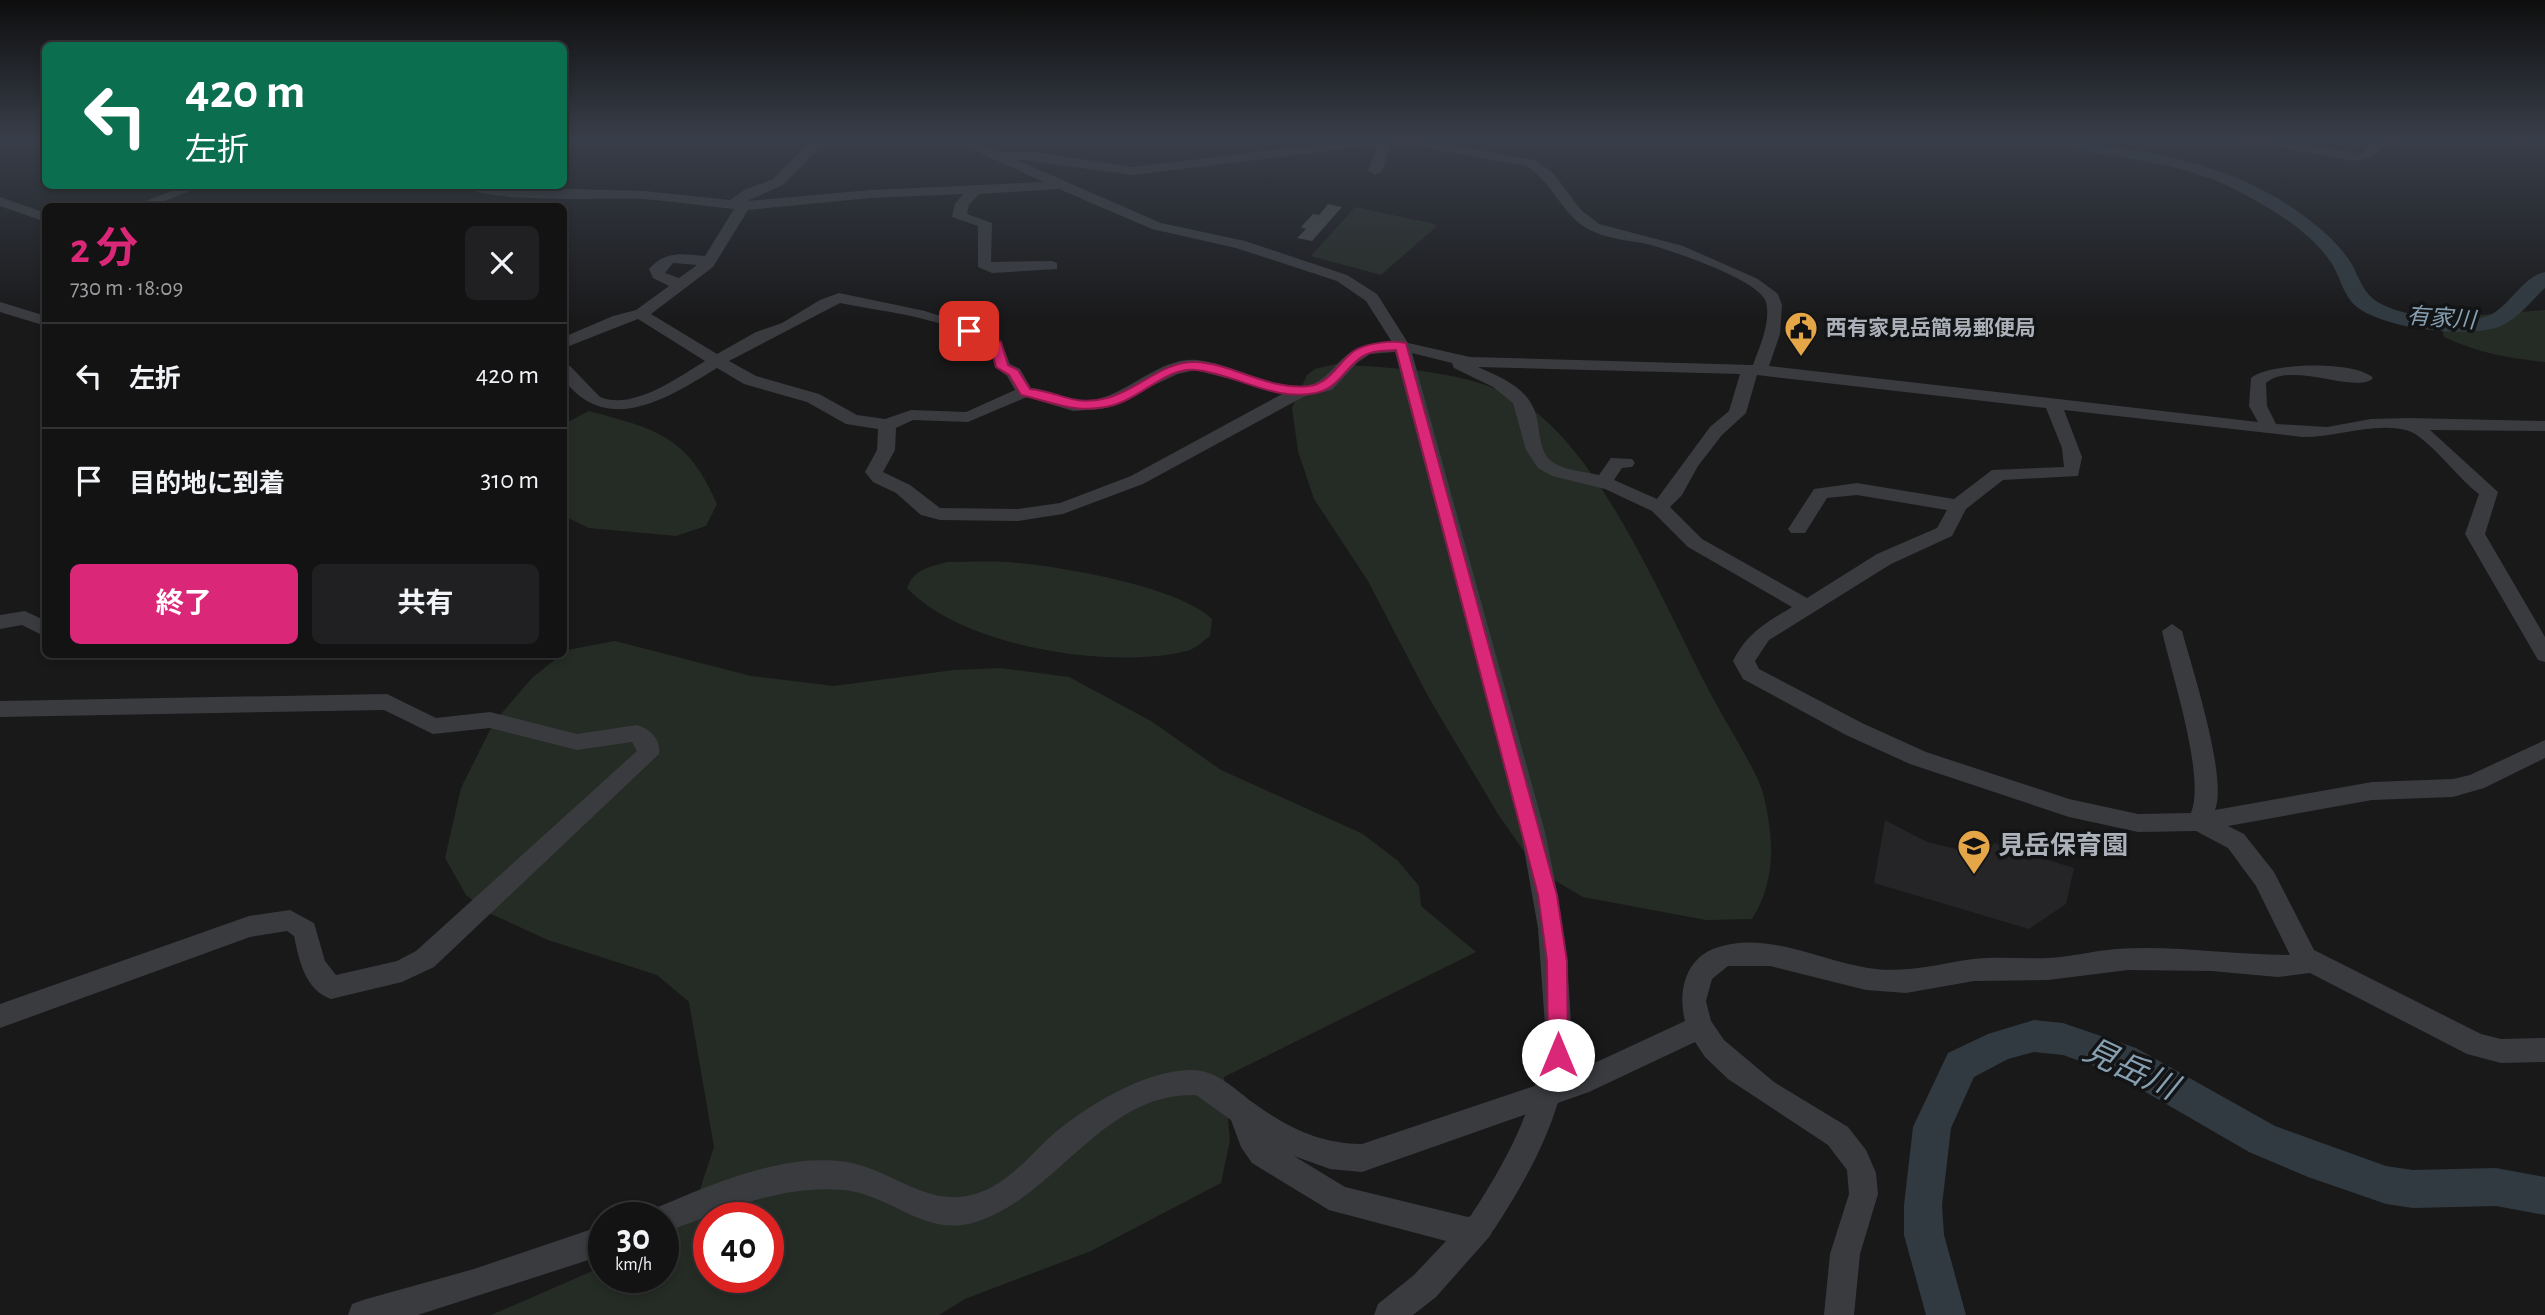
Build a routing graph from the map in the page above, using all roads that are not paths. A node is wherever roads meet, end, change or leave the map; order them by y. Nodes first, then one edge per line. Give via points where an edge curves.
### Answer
1 (672, 198) edge
2 (743, 198) edge
3 (822, 198) edge
4 (967, 198) edge
5 (1090, 198) edge
6 (1566, 198) edge
7 (0, 201) edge
8 (737, 206) junction
9 (42, 217) edge
10 (710, 261) junction
11 (1052, 266) dead end
12 (681, 285) junction
13 (0, 307) edge
14 (642, 314) junction
15 (42, 320) edge
16 (567, 342) edge
17 (1402, 345) junction
18 (1456, 360) junction
19 (719, 361) junction
20 (1755, 370) junction
21 (567, 373) edge
22 (2365, 378) dead end
23 (1026, 392) junction
24 (1299, 392) junction
25 (2052, 403) junction
26 (2410, 423) junction
27 (887, 425) junction
28 (2545, 426) edge
29 (2270, 428) junction
30 (1622, 458) dead end
31 (1603, 482) junction
32 (1958, 506) junction
33 (1659, 508) junction
34 (1798, 529) dead end
35 (1809, 608) junction
36 (0, 622) edge
37 (42, 628) edge
38 (2172, 631) dead end
39 (2545, 655) edge
40 (0, 709) edge
41 (2545, 748) edge
42 (2199, 822) junction
43 (2305, 958) junction
44 (0, 1016) edge
45 (1699, 1027) junction
46 (2545, 1050) edge
47 (1243, 1112) junction
48 (679, 1214) edge
49 (1479, 1227) junction
50 (588, 1245) edge
51 (363, 1315) edge
52 (1389, 1315) edge
53 (1839, 1315) edge

1 - 8 street
2 - 8 street
3 - 8 street
4 - 11 street via 960,217 985,223 983,264 992,268
5 - 17 street via 1157,226 1241,244 1357,285 1377,302
6 - 20 street via 1588,223 1602,230 1678,248 1759,285 1772,296 1770,340
7 - 9 street
8 - 10 street
10 - 12 street
10 - 12 street via 670,258 657,269 658,275
12 - 14 street
13 - 15 street
14 - 16 street
14 - 19 street
17 - 18 street
17 - 24 street via 1366,349 1326,386
17 - 49 street, bridge via 1533,832 1557,961 1558,1055 1546,1109 1516,1171
18 - 20 street
18 - 31 street via 1521,400 1542,463 1573,477
19 - 21 street via 633,404 607,405 589,399
19 - 23 street via 839,298 946,322 992,340 1003,367 1014,373
19 - 27 street via 750,380 813,398 852,420
20 - 25 street
20 - 33 street via 1737,413 1716,431
22 - 29 street via 2296,370 2265,375 2257,382 2259,406
23 - 24 street via 1073,406 1102,404 1173,370 1195,365
23 - 27 street via 968,417 911,415
24 - 27 street via 1137,480 1063,508 1018,515 984,517 928,511 903,489 879,478 874,472 886,450
25 - 29 street
25 - 32 street via 2068,439 2072,472 1998,474
26 - 28 street
26 - 29 street via 2327,432
26 - 39 street via 2489,492 2475,534
30 - 31 street
31 - 33 street
32 - 34 street via 1857,489 1821,493
32 - 35 street via 1945,532 1884,559
33 - 35 street via 1695,543
35 - 42 street via 1751,646 1744,661 1751,674 1854,729 1992,785 2138,823
36 - 37 street via 25,618
38 - 42 street via 2202,753 2207,802
40 - 44 street via 387,702 433,726 490,720 577,742 636,733 649,745 648,754 425,959 402,971 331,988 313,966 305,930 290,920 249,927
41 - 42 street via 2476,782 2453,788 2372,791
42 - 43 street via 2236,841 2265,879
43 - 45 street via 2301,965 2285,966 2115,960 2049,969 1977,970 1905,982 1849,977 1748,953 1724,956 1705,966 1695,983 1692,1003
43 - 46 street via 2476,1045 2501,1052
45 - 47 street via 1579,1083 1362,1158 1338,1159 1314,1152
45 - 53 street via 1733,1068 1838,1136 1852,1151 1864,1190 1849,1238
47 - 48 street via 1210,1086 1189,1082 1161,1087 1094,1120 1006,1197 975,1209 947,1214 922,1209 849,1176 815,1174 774,1181
47 - 49 street via 1251,1138 1262,1153 1328,1194 1365,1209
49 - 52 street via 1424,1286
50 - 51 street

